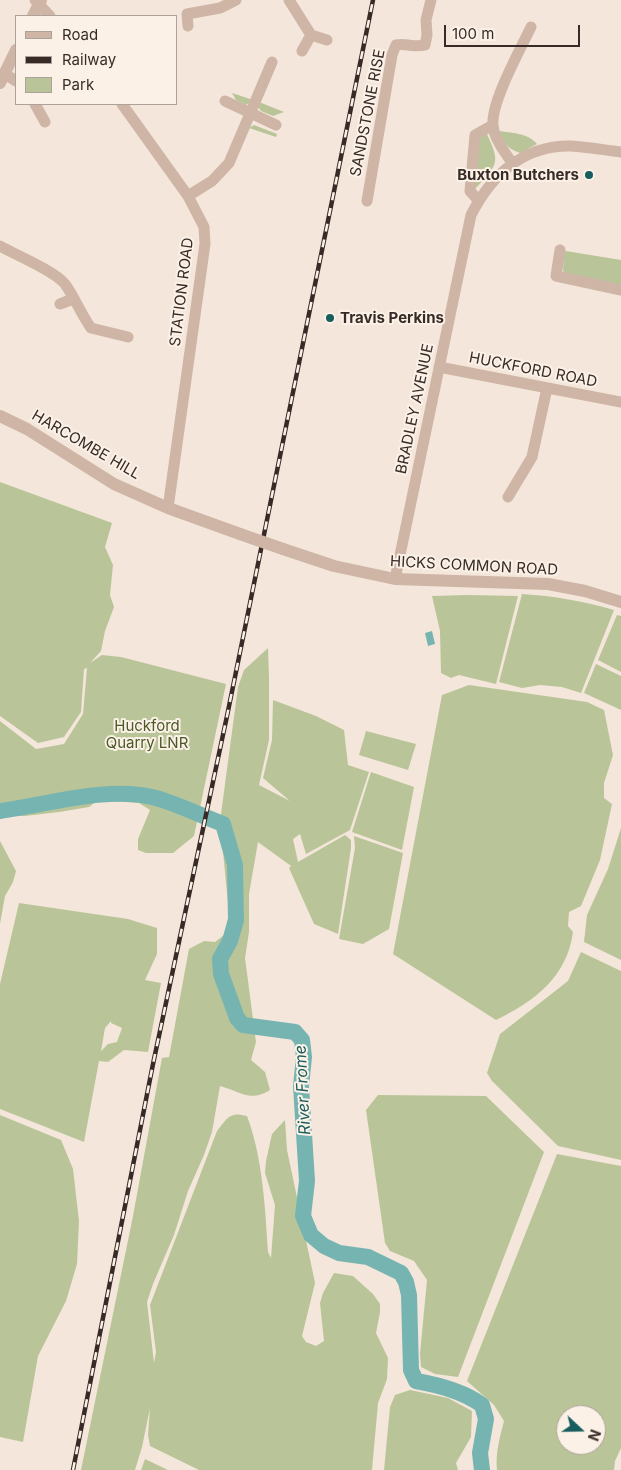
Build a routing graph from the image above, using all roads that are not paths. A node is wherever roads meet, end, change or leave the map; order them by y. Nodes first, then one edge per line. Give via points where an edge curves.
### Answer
1 (236, 0) edge
2 (289, 0) edge
3 (431, 0) edge
4 (38, 1) edge
5 (33, 15) edge
6 (49, 15) edge
7 (188, 26) dead end
8 (531, 27) dead end
9 (310, 35) junction
10 (327, 40) dead end
11 (302, 51) dead end
12 (15, 52) edge
13 (272, 62) dead end
14 (1, 80) edge
15 (15, 81) edge
16 (225, 101) dead end
17 (36, 105) edge
18 (123, 105) edge
19 (251, 114) junction
20 (46, 122) dead end
21 (276, 125) dead end
22 (493, 125) junction
23 (621, 152) edge
24 (512, 164) junction
25 (188, 196) junction
26 (478, 200) junction
27 (367, 201) dead end
28 (0, 246) edge
29 (560, 250) dead end
30 (621, 290) edge
31 (73, 299) junction
32 (60, 304) dead end
33 (128, 337) dead end
34 (439, 367) junction
35 (547, 388) junction
36 (621, 402) edge
37 (0, 416) edge
38 (508, 497) dead end
39 (168, 508) junction
40 (240, 534) joint
41 (395, 579) junction
42 (621, 602) edge

1 - 7 street via 220,8 187,14
2 - 9 street
3 - 27 street, SANDSTONE RISE via 425,44 416,47 396,45 392,55
4 - 5 street
4 - 6 street
8 - 22 street via 497,100
9 - 10 street
9 - 11 street
12 - 14 street
13 - 19 street
14 - 15 street
16 - 19 street
17 - 20 street
18 - 25 street, STATION ROAD
19 - 21 street
19 - 25 street via 228,163 212,181
22 - 24 street
22 - 26 street via 475,135 470,191
23 - 24 street, BRADLEY AVENUE via 569,146 539,150
24 - 26 street, BRADLEY AVENUE via 493,180
25 - 39 street, STATION ROAD via 204,227 205,244
26 - 34 street, BRADLEY AVENUE via 470,215
28 - 31 street via 54,275 64,283
29 - 30 street via 556,276
31 - 32 street
31 - 33 street via 91,328
34 - 35 street, HUCKFORD ROAD
34 - 41 street, BRADLEY AVENUE
35 - 36 street, HUCKFORD ROAD
35 - 38 street via 532,457 511,484
37 - 39 street, HARCOMBE HILL via 27,429 114,484
39 - 40 street, HARCOMBE HILL
40 - 41 street, HICKS COMMON ROAD, bridge via 334,566
41 - 42 street, HICKS COMMON ROAD via 548,584

